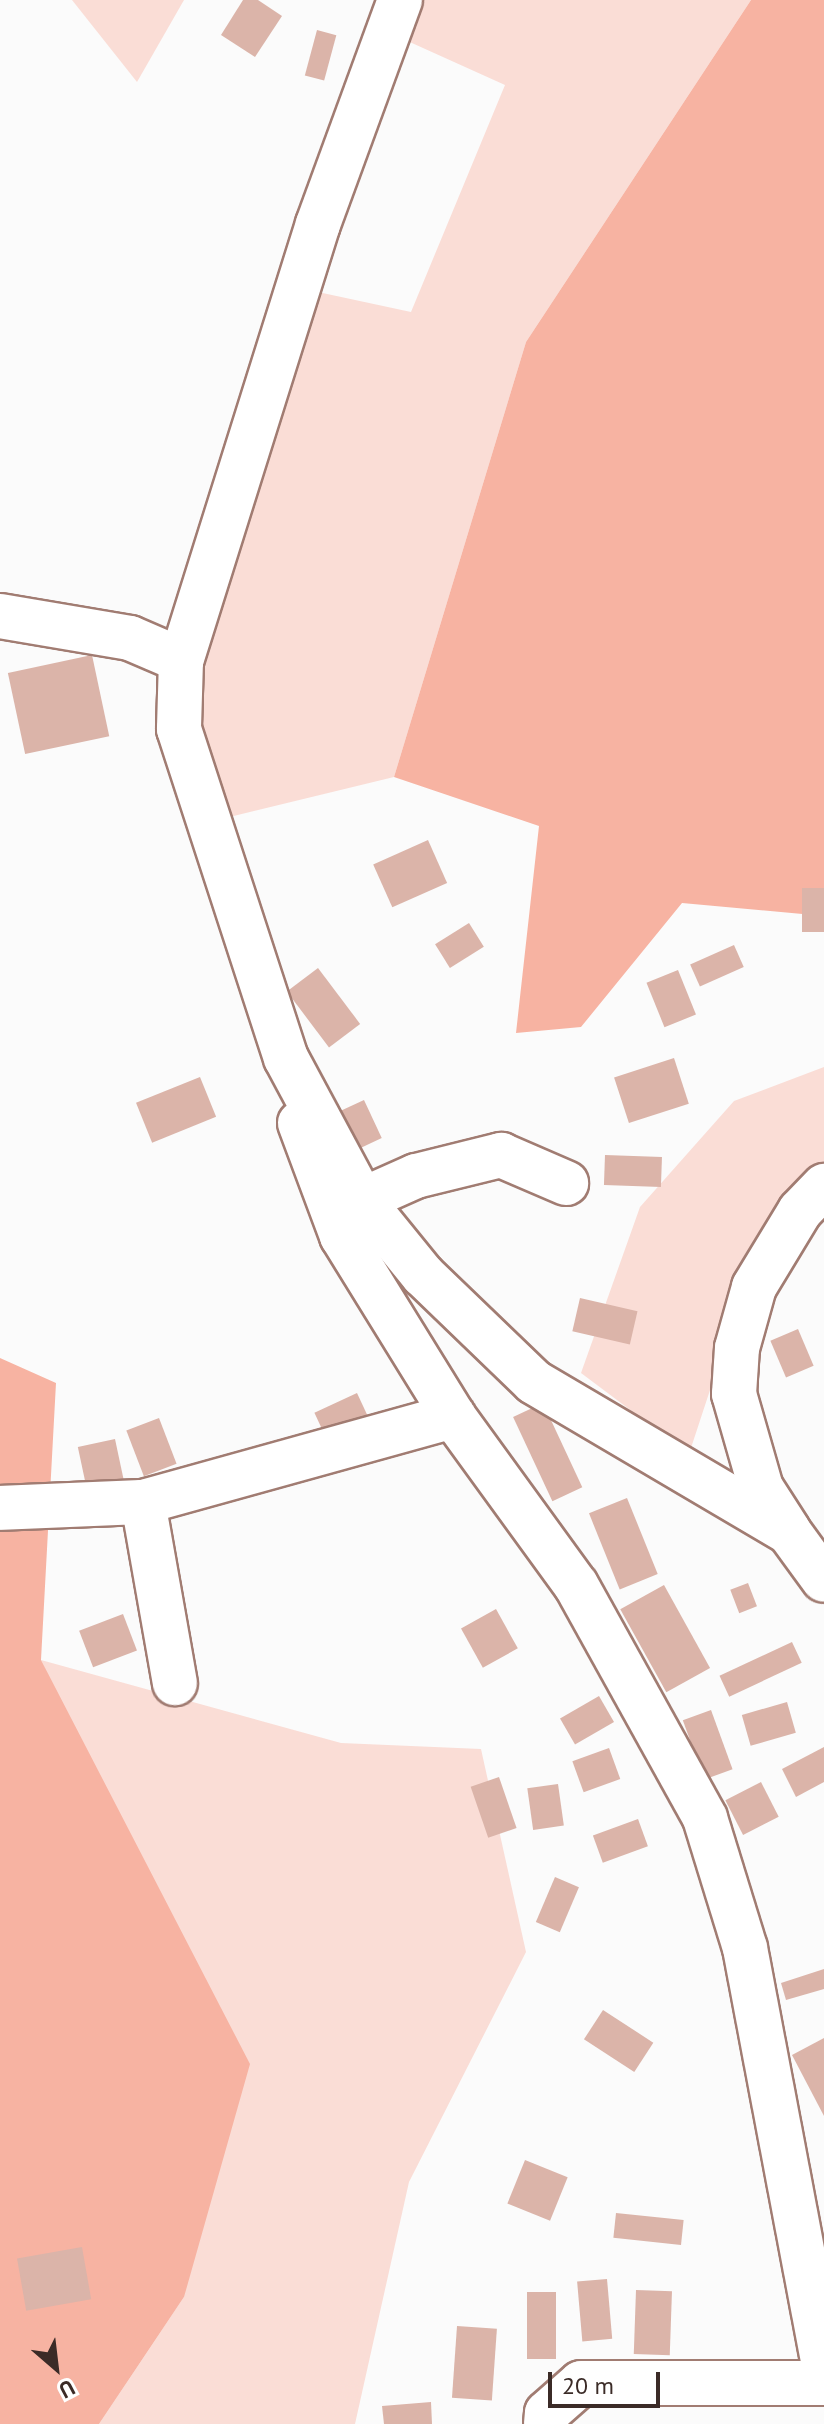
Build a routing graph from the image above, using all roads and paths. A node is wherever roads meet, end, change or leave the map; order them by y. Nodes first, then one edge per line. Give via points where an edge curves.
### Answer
1 (400, 0) edge
2 (0, 616) edge
3 (181, 660) junction
4 (286, 1058) junction
5 (566, 1183) dead end
6 (824, 1186) edge
7 (362, 1200) junction
8 (453, 1416) junction
9 (143, 1502) junction
10 (0, 1508) edge
11 (789, 1532) junction
12 (824, 1580) edge
13 (175, 1683) dead end
14 (824, 2365) edge
15 (824, 2383) edge
16 (546, 2424) edge

1 - 3 street via 318,224
2 - 3 street via 130,638
3 - 4 street via 179,729
4 - 7 street
4 - 8 street via 318,1187
5 - 7 street via 501,1155 416,1176
6 - 11 street via 800,1211 754,1287 737,1348 734,1394 761,1488
7 - 11 street via 423,1275 534,1382
8 - 9 street
8 - 14 street via 576,1585 705,1818 745,1948
9 - 10 street
9 - 13 street
11 - 12 street
15 - 16 street via 581,2383 547,2413

